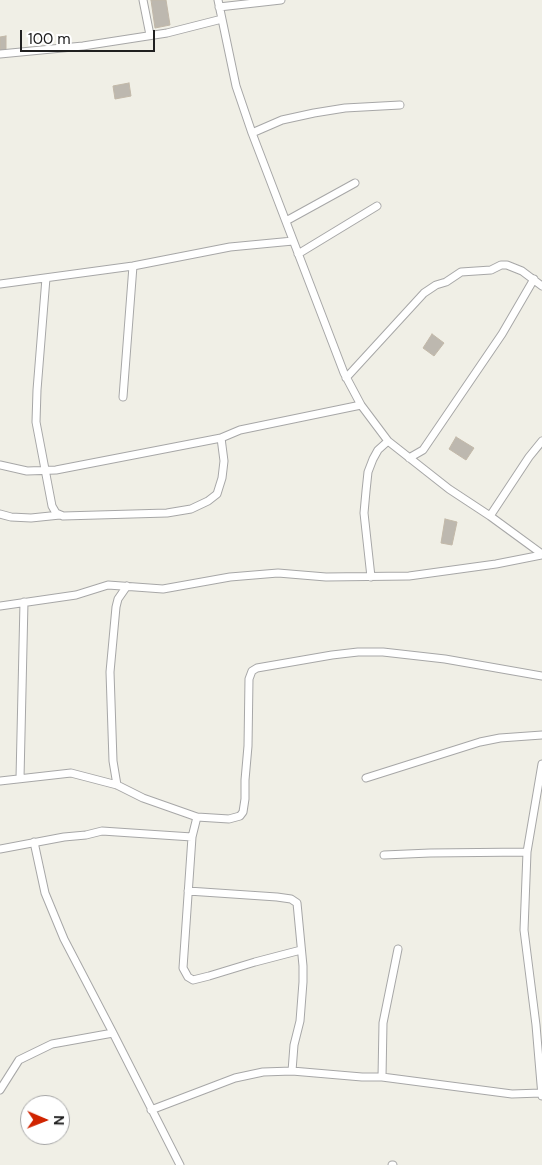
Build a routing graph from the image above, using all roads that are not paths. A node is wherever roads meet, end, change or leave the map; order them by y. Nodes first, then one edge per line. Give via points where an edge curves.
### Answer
1 (143, 0) edge
2 (281, 0) edge
3 (219, 3) edge
4 (222, 19) junction
5 (150, 35) junction
6 (0, 54) edge
7 (400, 105) dead end
8 (252, 133) junction
9 (355, 183) dead end
10 (377, 206) dead end
11 (286, 221) junction
12 (293, 241) junction
13 (298, 254) junction
14 (133, 266) junction
15 (46, 278) junction
16 (534, 279) junction
17 (0, 284) edge
18 (542, 286) edge
19 (346, 378) junction
20 (124, 397) dead end
21 (361, 405) junction
22 (221, 438) junction
23 (388, 441) junction
24 (542, 441) edge
25 (423, 450) junction
26 (409, 458) junction
27 (0, 465) edge
28 (422, 468) junction
29 (46, 470) junction
30 (0, 514) edge
31 (60, 515) junction
32 (490, 516) junction
33 (542, 554) edge
34 (371, 577) junction
35 (127, 586) junction
36 (24, 602) junction
37 (0, 606) edge
38 (542, 676) edge
39 (542, 735) edge
40 (542, 764) edge
41 (20, 778) junction
42 (366, 778) dead end
43 (0, 780) edge
44 (117, 785) junction
45 (540, 785) edge
46 (197, 817) junction
47 (192, 837) junction
48 (34, 842) junction
49 (0, 849) edge
50 (526, 852) junction
51 (384, 855) dead end
52 (188, 891) junction
53 (398, 949) dead end
54 (301, 950) junction
55 (539, 1023) edge
56 (113, 1032) junction
57 (292, 1071) junction
58 (382, 1077) junction
59 (0, 1090) edge
60 (542, 1095) edge
61 (151, 1110) junction
62 (180, 1165) edge

1 - 5 street
2 - 3 street
3 - 4 street
4 - 5 street
4 - 8 street via 236,86
5 - 6 street
7 - 8 street via 314,113 282,120
8 - 11 street
9 - 11 street
10 - 13 street
11 - 12 street
12 - 13 street
12 - 14 street via 230,247
13 - 19 street
14 - 15 street
14 - 20 street
15 - 17 street
15 - 29 street via 36,422
16 - 18 street
16 - 19 street via 508,265 461,272 436,285 408,309
16 - 25 street via 502,334
19 - 21 street
21 - 22 street via 240,430
21 - 23 street
22 - 29 street
22 - 31 street via 222,478 217,494 208,501 191,509 167,513
23 - 26 street
23 - 34 street via 378,450 368,472 364,513
24 - 32 street
25 - 26 street
25 - 28 street
26 - 28 street
27 - 29 street via 27,471
28 - 32 street
29 - 31 street via 52,506
30 - 31 street via 31,518
32 - 33 street
33 - 34 street via 426,574
34 - 35 street via 278,573 230,577 163,589
35 - 36 street via 100,586 76,595
35 - 44 street via 116,607 110,672 112,761
36 - 37 street
36 - 41 street
38 - 46 street via 383,652 332,655 257,668 249,679 243,812 229,819
39 - 42 street via 480,742
40 - 45 street
41 - 43 street
41 - 44 street via 71,773
44 - 46 street
45 - 50 street
46 - 47 street
47 - 48 street via 102,830
47 - 52 street
48 - 49 street
48 - 56 street via 45,893 64,939
50 - 51 street
50 - 55 street via 524,930
52 - 54 street via 295,900
52 - 54 street via 183,968 188,978 193,980
53 - 58 street via 383,1023
54 - 57 street via 300,1021
55 - 60 street
56 - 59 street via 52,1044 19,1060
56 - 61 street
57 - 58 street
57 - 61 street via 234,1078
58 - 60 street
61 - 62 street

